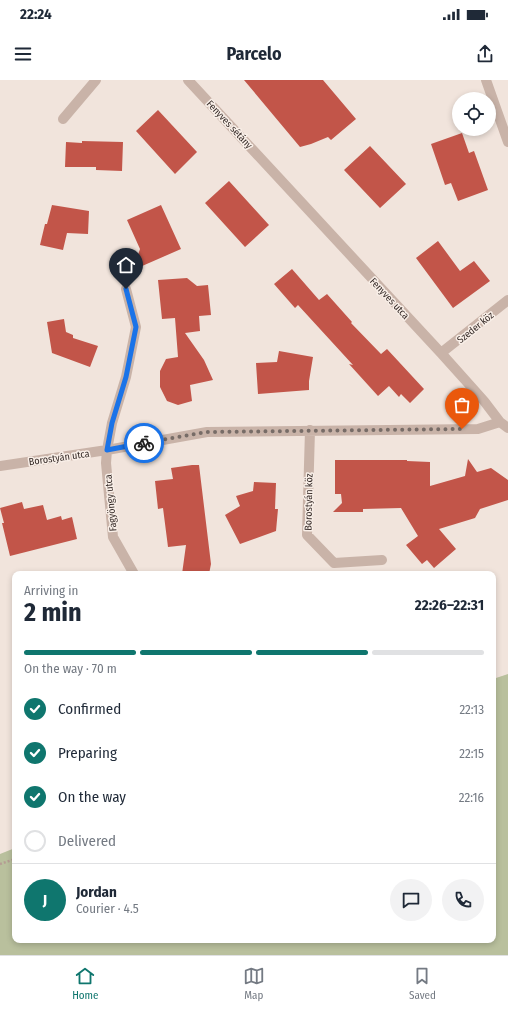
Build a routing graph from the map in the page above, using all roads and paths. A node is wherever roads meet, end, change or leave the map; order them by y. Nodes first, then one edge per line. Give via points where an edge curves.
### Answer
1 (96, 80) edge
2 (188, 80) edge
3 (486, 80) edge
4 (64, 119) dead end
5 (508, 142) edge
6 (271, 169) joint
7 (126, 289) dead end
8 (508, 300) edge
9 (442, 353) junction
10 (504, 425) edge
11 (310, 430) junction
12 (107, 450) junction
13 (0, 466) edge
14 (382, 560) dead end
15 (132, 571) edge
16 (12, 859) edge
17 (0, 864) edge

1 - 4 street
2 - 6 street, Fenyves sétány
3 - 5 street
6 - 9 street, Fenyves utca
7 - 12 street, Fagyöngy utca via 136,327
8 - 9 street, Szeder köz
9 - 10 street, Fenyves utca
10 - 11 street, Borostyán utca via 478,429
11 - 12 street, Borostyán utca via 207,432
11 - 14 street, Borostyán köz via 307,535 334,563
12 - 13 street, Borostyán utca
12 - 15 street, Fagyöngy utca via 113,537
16 - 17 path

